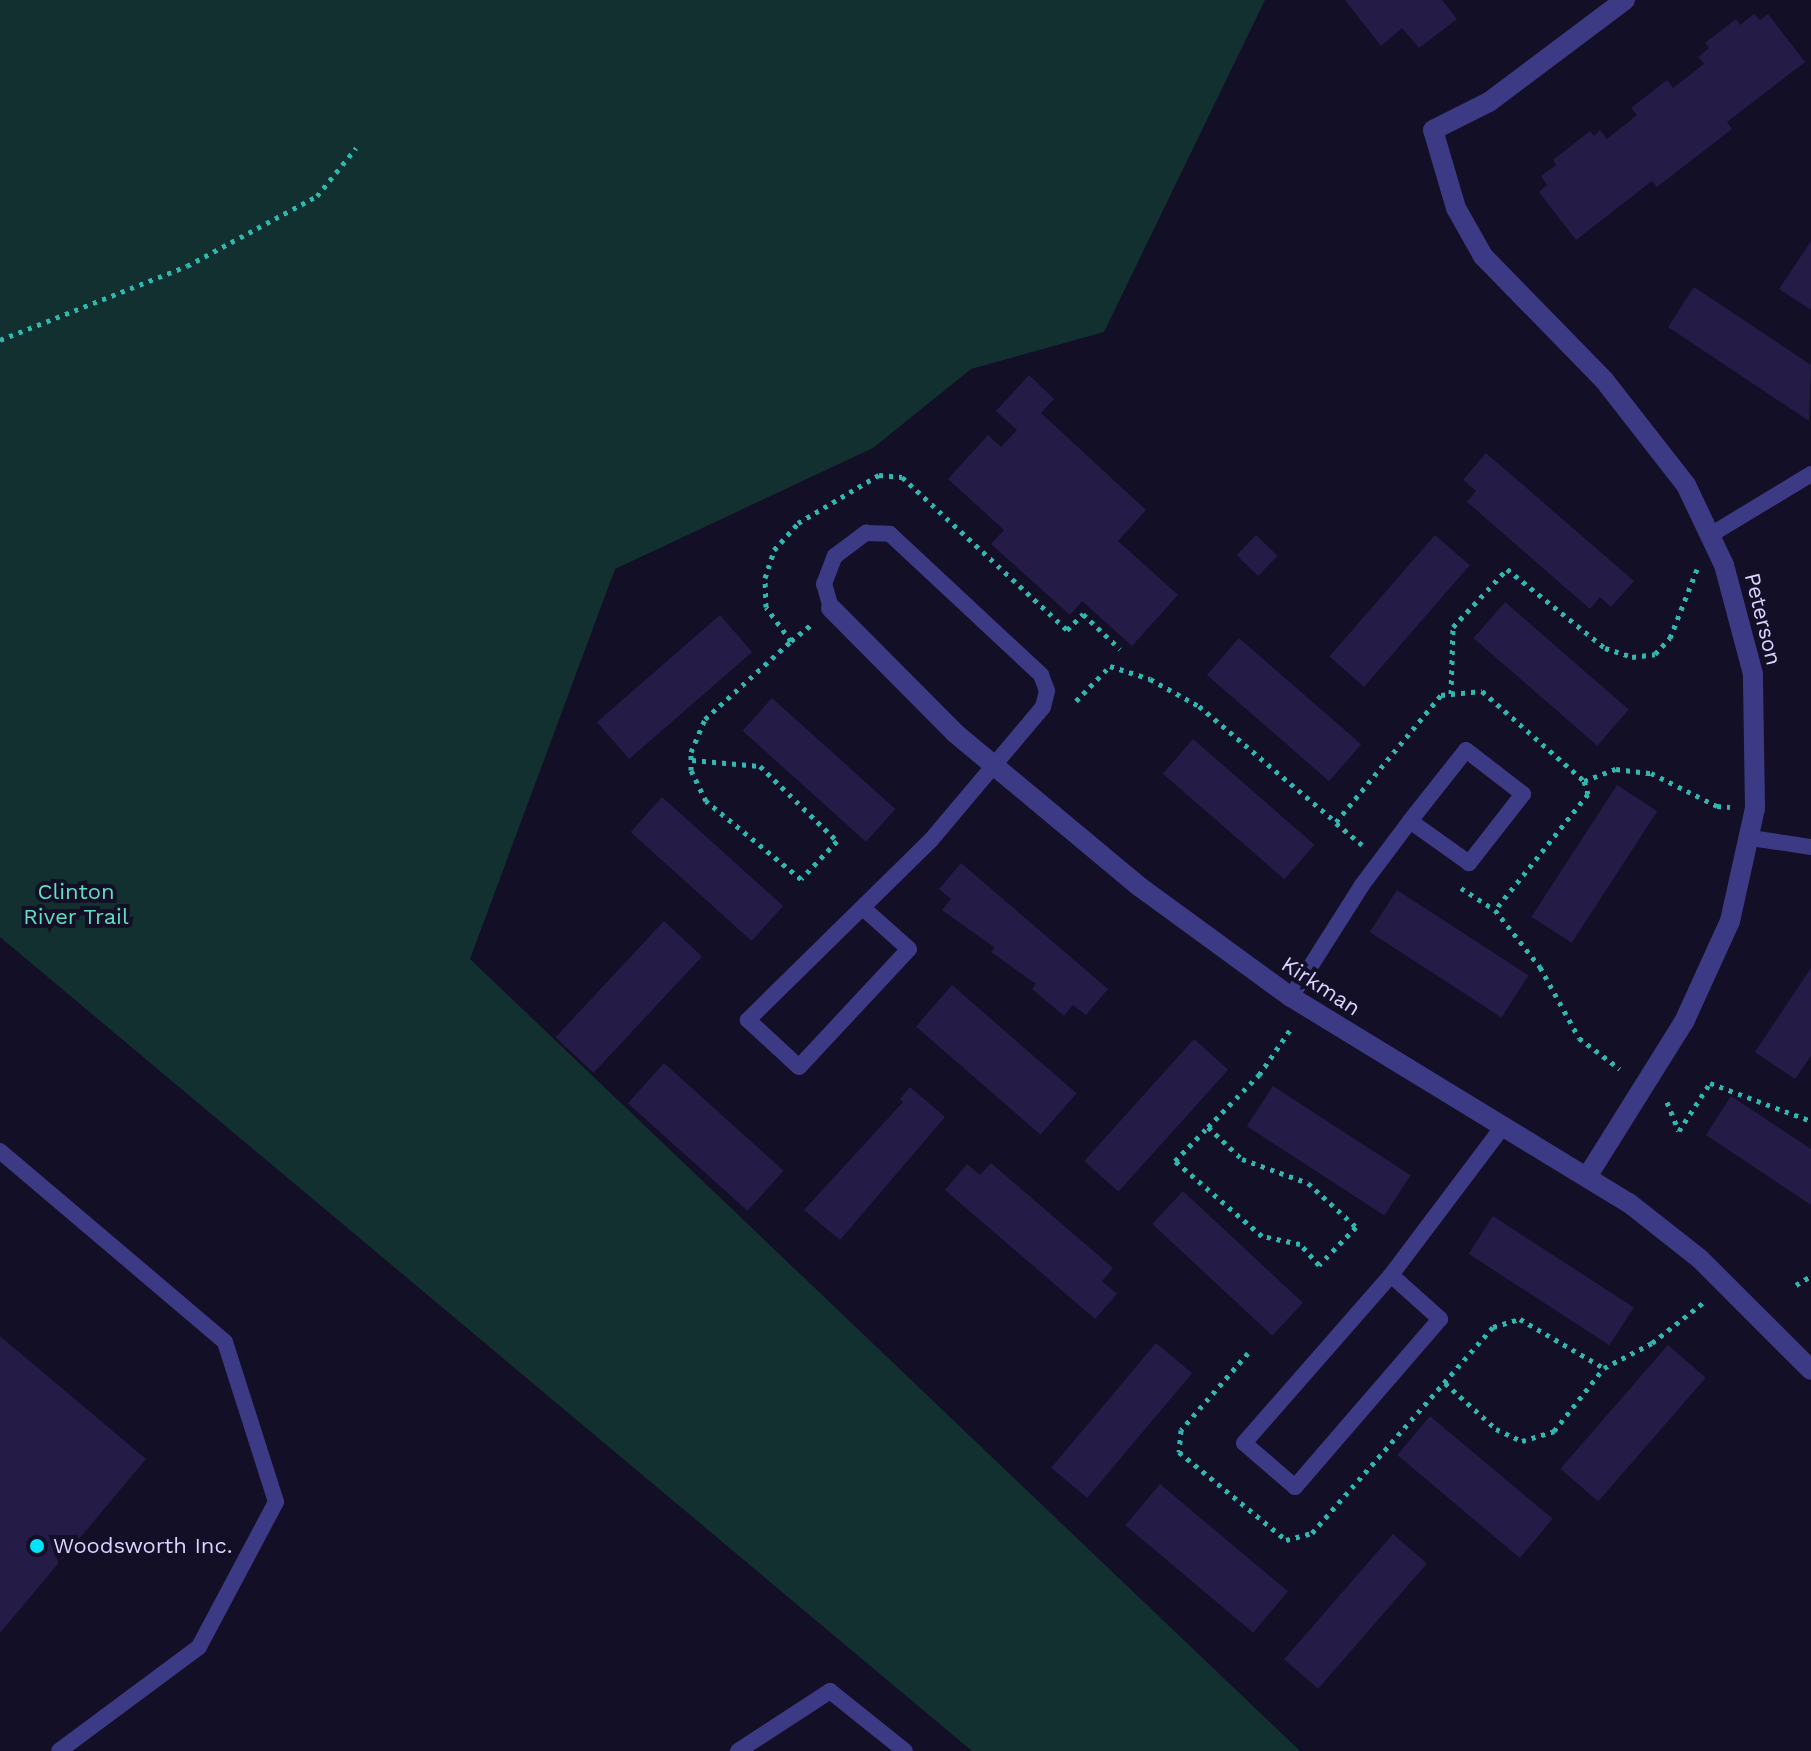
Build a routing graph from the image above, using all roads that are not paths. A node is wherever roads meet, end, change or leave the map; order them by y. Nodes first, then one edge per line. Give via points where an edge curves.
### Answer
1 (1625, 0) edge
2 (1811, 474) edge
3 (1712, 534) junction
4 (831, 608) joint
5 (991, 765) junction
6 (1410, 821) junction
7 (1751, 838) junction
8 (1811, 847) edge
9 (863, 908) junction
10 (1298, 1001) junction
11 (1504, 1125) junction
12 (0, 1151) edge
13 (1587, 1177) junction
14 (1391, 1275) junction
15 (1811, 1370) edge
16 (59, 1751) edge
17 (738, 1751) edge
18 (905, 1751) edge

1 - 3 street, Peterson via 1489,102 1433,130 1456,208 1473,242 1604,380 1669,461
2 - 3 lane
3 - 7 street, Peterson via 1735,597 1753,674
4 - 5 street, Kirkman
4 - 5 lane via 824,584 829,564 860,535 884,532 1041,675 1047,691 1043,707
5 - 9 lane via 931,840
5 - 10 street, Kirkman via 1150,895
6 - 6 lane via 1466,750 1523,794 1469,863
6 - 10 lane via 1362,885
7 - 8 lane
7 - 13 street, Peterson via 1730,921 1703,986
9 - 9 lane via 830,934 748,1020 799,1067 909,949
10 - 11 street, Kirkman
11 - 13 street, Kirkman
11 - 14 lane
12 - 16 lane via 225,1342 276,1502 199,1647
13 - 15 street, Kirkman via 1664,1230 1727,1284
14 - 14 lane via 1244,1443 1295,1487 1440,1319
17 - 18 lane via 830,1691

